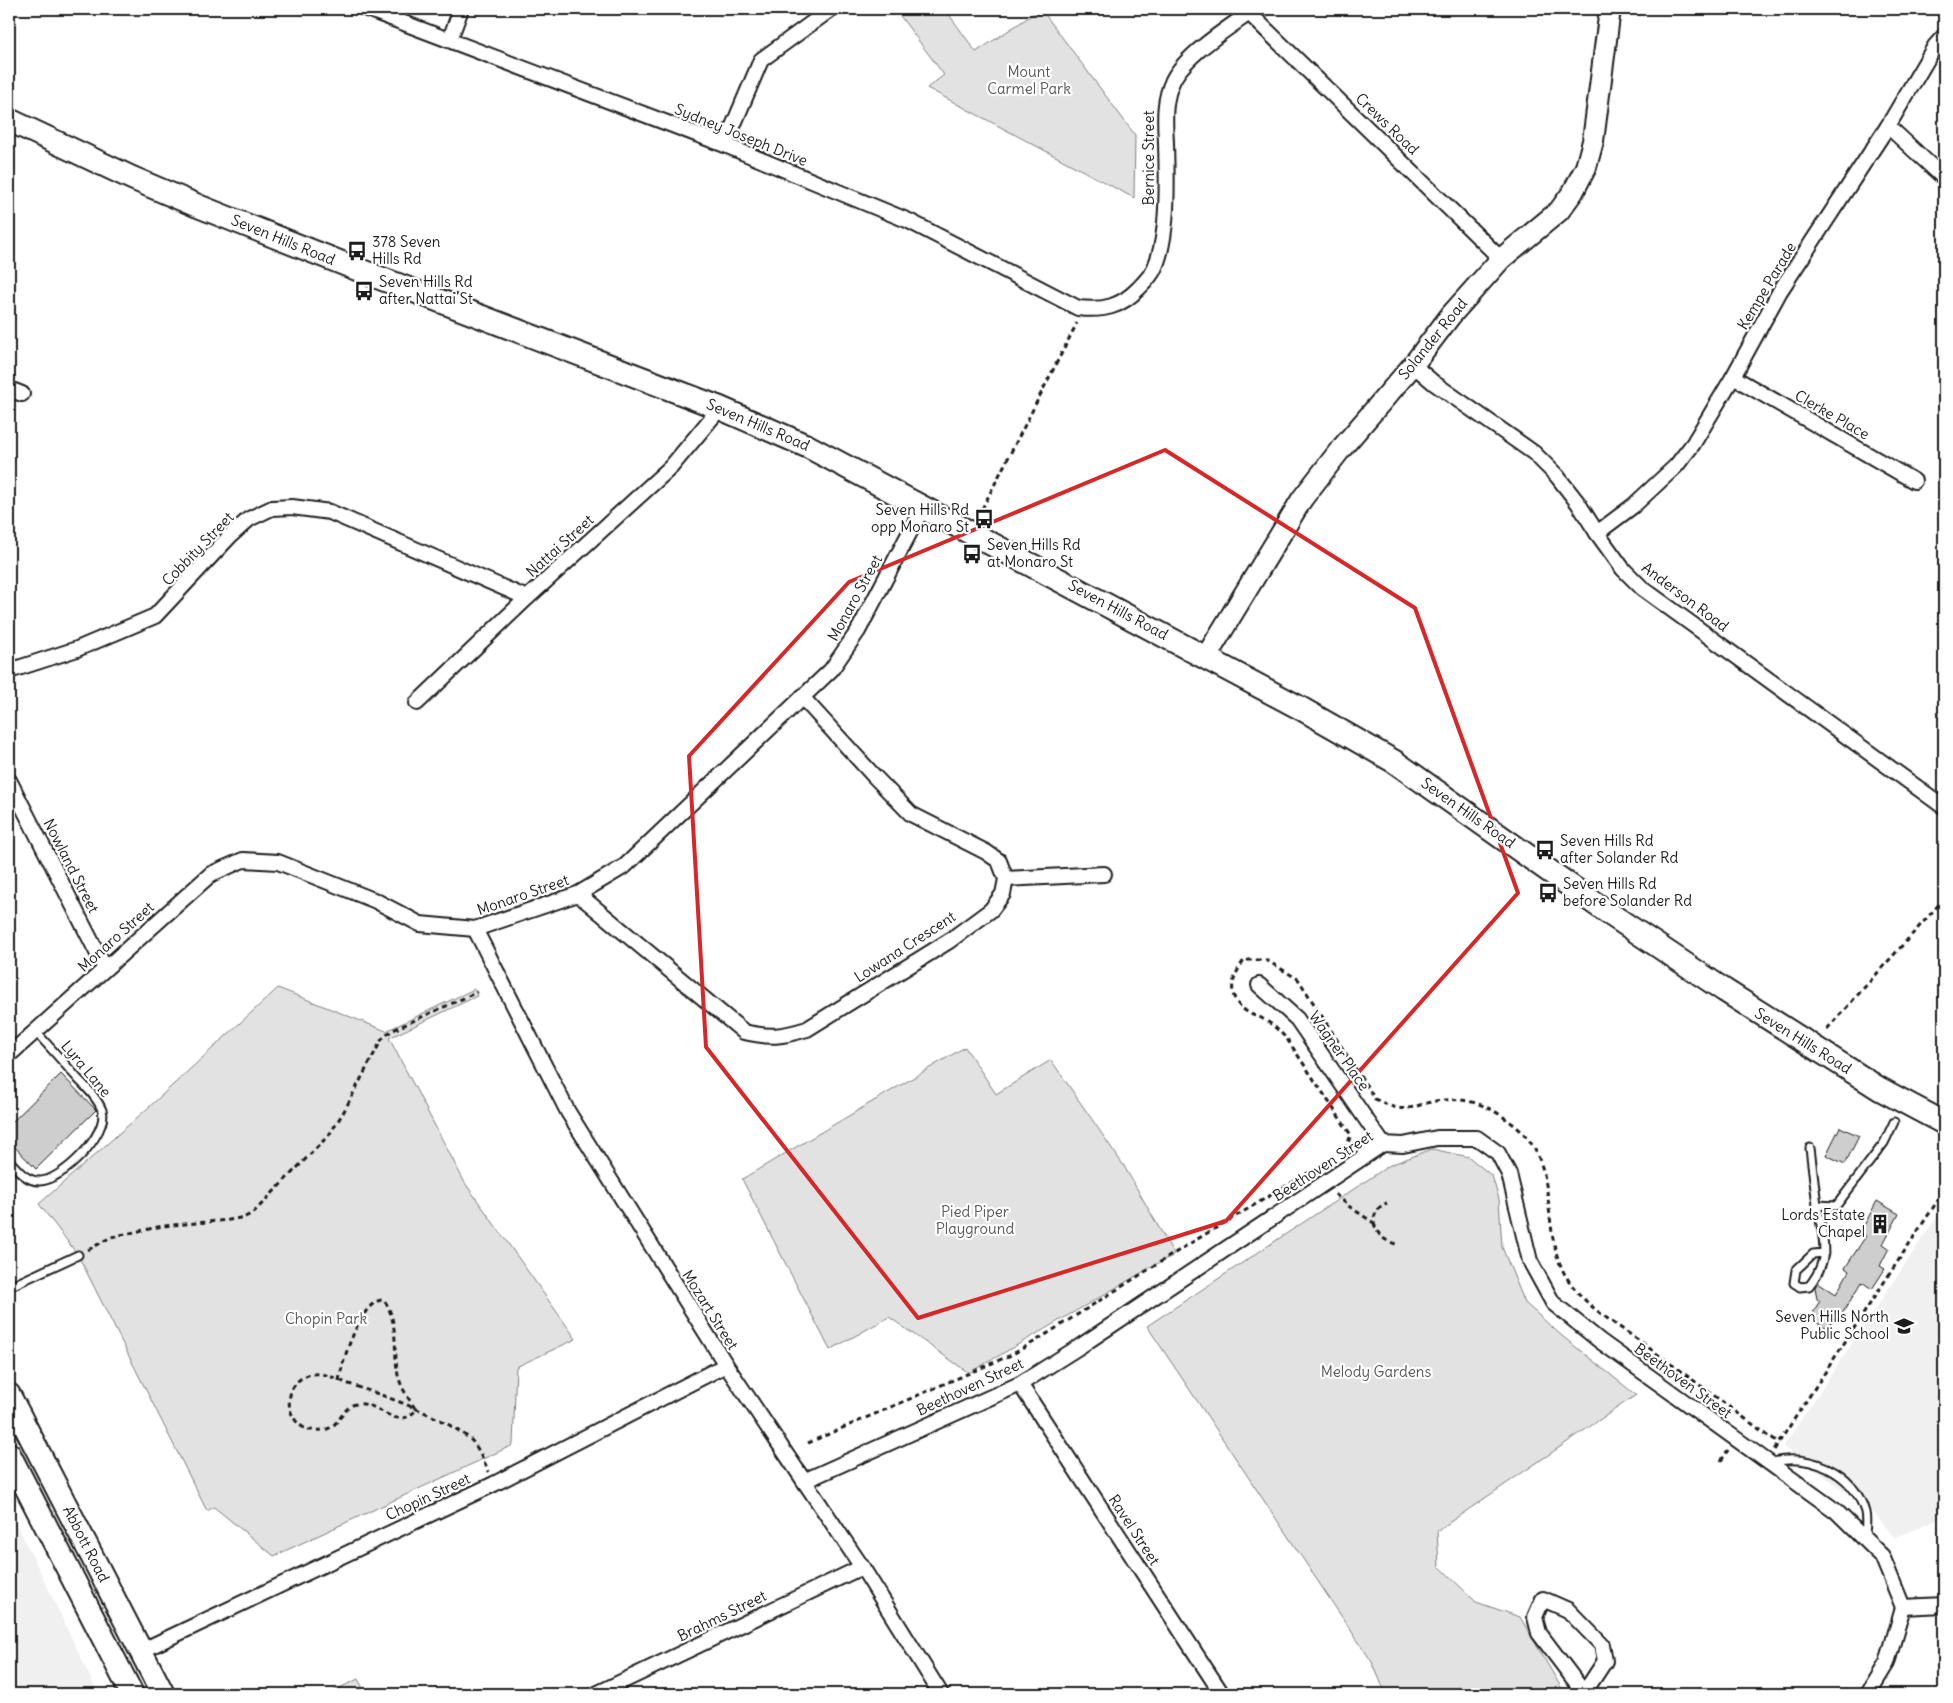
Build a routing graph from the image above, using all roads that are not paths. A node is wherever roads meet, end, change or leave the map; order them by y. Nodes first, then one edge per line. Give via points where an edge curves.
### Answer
1 (367, 9) edge
2 (461, 9) edge
3 (831, 9) edge
4 (1610, 9) edge
5 (1252, 11) edge
6 (1944, 36) edge
7 (450, 39) junction
8 (9, 120) edge
9 (1888, 126) junction
10 (725, 145) junction
11 (1944, 178) edge
12 (1501, 259) junction
13 (1088, 310) joint
14 (1413, 365) junction
15 (1733, 377) junction
16 (720, 408) junction
17 (1914, 481) dead end
18 (923, 507) junction
19 (1597, 534) junction
20 (527, 598) junction
21 (1206, 657) junction
22 (9, 671) edge
23 (802, 697) junction
24 (417, 703) dead end
25 (9, 780) edge
26 (1944, 807) edge
27 (1104, 874) dead end
28 (1006, 879) junction
29 (578, 894) junction
30 (475, 929) junction
31 (105, 968) junction
32 (1259, 985) dead end
33 (35, 1031) junction
34 (9, 1055) edge
35 (1894, 1122) dead end
36 (1944, 1123) edge
37 (1383, 1144) junction
38 (1810, 1148) dead end
39 (9, 1160) edge
40 (1818, 1204) junction
41 (1824, 1253) junction
42 (78, 1255) road end
43 (9, 1287) edge
44 (726, 1365) junction
45 (1020, 1384) junction
46 (9, 1395) edge
47 (9, 1454) edge
48 (1768, 1462) junction
49 (804, 1480) junction
50 (1865, 1539) junction
51 (862, 1567) junction
52 (1944, 1605) edge
53 (1903, 1607) junction
54 (141, 1651) junction
55 (132, 1694) edge
56 (163, 1694) edge
57 (596, 1694) edge
58 (941, 1694) edge
59 (1222, 1694) edge
60 (1585, 1694) edge
61 (1868, 1694) edge

1 - 7 street, Sydney Joseph Drive
2 - 7 street
3 - 10 street via 761,60
4 - 12 street, Solander Road via 1593,141 1586,167 1559,211
5 - 12 street, Crews Road
5 - 13 street, Bernice Street via 1185,63 1173,79 1164,114 1162,248 1154,269 1133,294 1121,302
6 - 9 street, Kempe Parade
7 - 10 street, Sydney Joseph Drive
8 - 16 main road, Seven Hills Road via 198,206
9 - 11 street
9 - 15 street, Kempe Parade via 1780,290
10 - 13 street, Sydney Joseph Drive via 909,221 1078,308
12 - 14 street, Solander Road via 1451,315
14 - 19 street, Anderson Road via 1534,453 1557,476
14 - 21 street, Solander Road via 1302,499
15 - 17 street, Clerke Place
15 - 19 street, Kempe Parade via 1676,466
16 - 18 main road, Seven Hills Road via 809,447
16 - 20 street, Nattai Street via 672,467
18 - 21 main road, Seven Hills Road
18 - 23 street, Monaro Street via 858,631 831,670
19 - 26 street, Anderson Road via 1642,588
20 - 22 street, Cobbity Street via 330,512 272,508 249,519 230,536 155,616 77,649
20 - 24 street, Nattai Street
21 - 36 main road, Seven Hills Road via 1395,762 1724,990 1880,1089
23 - 28 street via 911,814 986,852 999,861
23 - 29 street, Monaro Street via 625,866
25 - 31 street, Nowland Street
27 - 28 street
28 - 29 street, Lowana Crescent via 1003,894 991,910 949,941 807,1029 785,1036 767,1037 744,1032
29 - 30 street, Monaro Street
30 - 31 street, Monaro Street via 420,924 376,902 278,862 243,860 211,874
30 - 44 street, Mozart Street via 568,1112
31 - 33 street, Monaro Street
32 - 37 street, Wagner Place via 1297,1019
33 - 34 street, Monaro Street
33 - 39 lane, Lyra Lane via 94,1097 102,1111 102,1127 90,1146 52,1178 38,1182 21,1174
35 - 40 lane via 1884,1143 1836,1206
37 - 45 street, Beethoven Street
37 - 48 street, Beethoven Street via 1403,1145 1437,1138 1477,1138 1498,1153 1509,1174 1530,1261 1553,1302 1600,1341
38 - 40 lane
40 - 41 lane
41 - 41 lane via 1823,1262 1809,1286 1800,1287 1794,1283 1796,1270 1813,1254
42 - 43 lane
44 - 49 street, Mozart Street
44 - 54 street, Chopin Street via 494,1484
45 - 49 street, Beethoven Street
45 - 59 street, Ravel Street
46 - 54 main road, Abbott Road
47 - 55 main road, Abbott Road
48 - 50 street, Beethoven Street via 1836,1511
48 - 50 lane via 1800,1459 1819,1464 1840,1476 1856,1494 1865,1514
49 - 51 street, Mozart Street
50 - 53 street, Beethoven Street via 1882,1556
51 - 57 street, Brahms Street
51 - 58 street, Mozart Street
52 - 53 street
53 - 61 street via 1886,1663
54 - 56 main road, Abbott Road
60 - 60 street via 1539,1633 1534,1617 1543,1599 1568,1610 1602,1644 1605,1661

